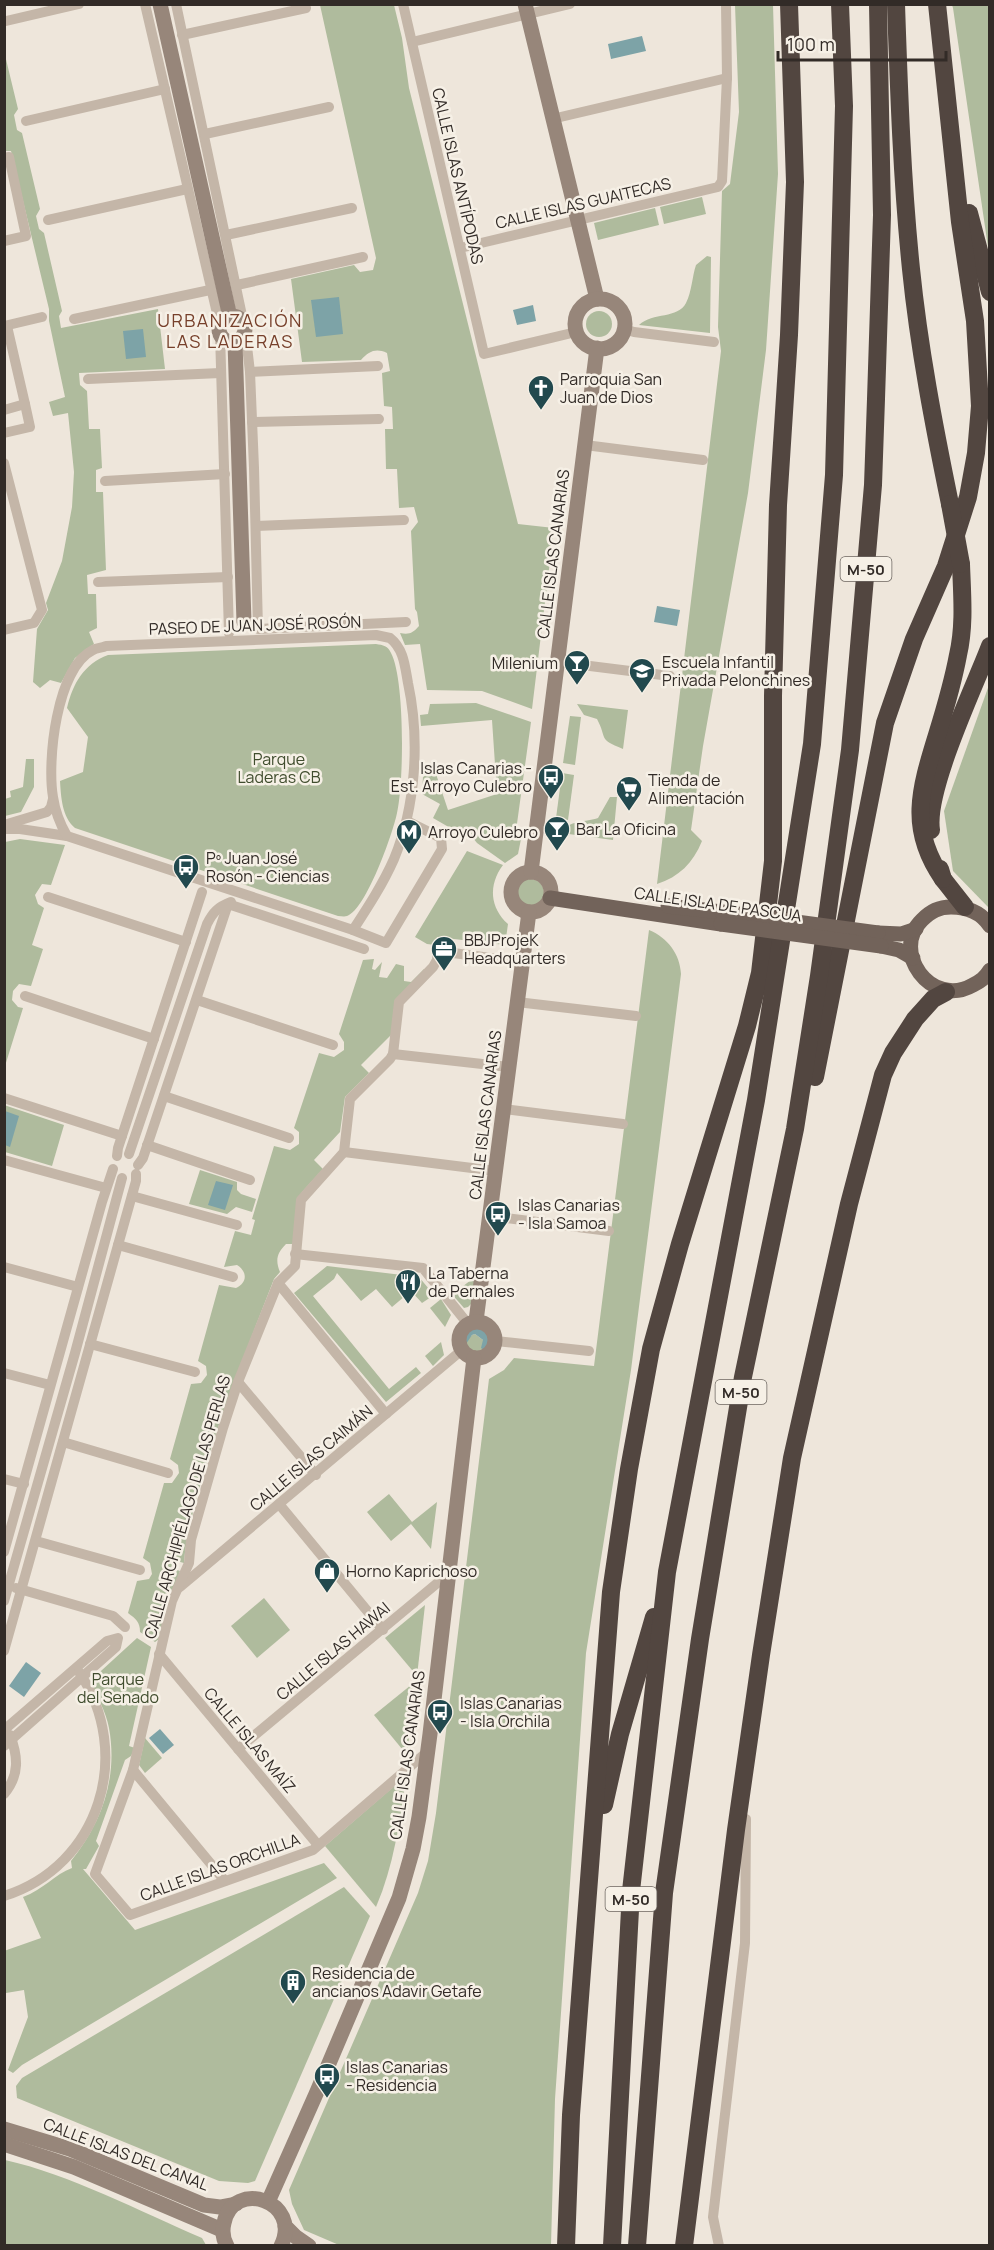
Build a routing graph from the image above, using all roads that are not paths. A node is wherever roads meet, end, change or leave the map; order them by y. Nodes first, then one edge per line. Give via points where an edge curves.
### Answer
1 (79, 4) edge
2 (145, 4) edge
3 (160, 4) edge
4 (176, 4) edge
5 (403, 4) edge
6 (570, 4) edge
7 (726, 4) edge
8 (789, 4) edge
9 (840, 4) edge
10 (878, 4) edge
11 (896, 4) edge
12 (937, 4) edge
13 (306, 8) dead end
14 (526, 10) edge
15 (6, 21) edge
16 (165, 29) junction
17 (182, 35) junction
18 (412, 42) junction
19 (154, 45) junction
20 (175, 73) junction
21 (728, 78) junction
22 (194, 85) junction
23 (165, 89) junction
24 (948, 102) junction
25 (329, 107) dead end
26 (552, 118) junction
27 (26, 121) dead end
28 (205, 134) junction
29 (176, 137) junction
30 (192, 150) junction
31 (7, 157) edge
32 (213, 177) junction
33 (187, 189) junction
34 (203, 195) junction
35 (352, 208) dead end
36 (576, 219) junction
37 (48, 220) dead end
38 (210, 228) junction
39 (226, 235) junction
40 (4, 241) edge
41 (200, 247) junction
42 (460, 248) junction
43 (363, 257) dead end
44 (237, 285) junction
45 (210, 290) junction
46 (990, 292) edge
47 (597, 299) junction
48 (42, 317) dead end
49 (74, 319) dead end
50 (6, 326) edge
51 (223, 326) junction
52 (245, 327) junction
53 (624, 329) junction
54 (576, 332) junction
55 (235, 342) junction
56 (714, 342) dead end
57 (597, 348) junction
58 (378, 366) dead end
59 (250, 372) junction
60 (220, 373) junction
61 (88, 379) dead end
62 (25, 405) junction
63 (4, 410) edge
64 (236, 417) junction
65 (379, 419) dead end
66 (252, 422) junction
67 (224, 429) junction
68 (4, 434) edge
69 (585, 445) junction
70 (703, 460) dead end
71 (4, 463) edge
72 (254, 468) junction
73 (225, 474) junction
74 (105, 481) dead end
75 (239, 483) junction
76 (405, 520) dead end
77 (227, 525) junction
78 (256, 526) junction
79 (241, 534) junction
80 (228, 577) junction
81 (98, 582) dead end
82 (406, 622) dead end
83 (394, 623) junction
84 (4, 630) edge
85 (254, 630) junction
86 (228, 637) junction
87 (390, 638) junction
88 (990, 646) edge
89 (558, 662) junction
90 (670, 676) dead end
91 (53, 799) junction
92 (407, 821) junction
93 (4, 827) edge
94 (68, 836) junction
95 (531, 872) junction
96 (192, 876) junction
97 (943, 879) junction
98 (204, 895) junction
99 (550, 895) junction
100 (48, 897) dead end
101 (254, 897) junction
102 (226, 904) junction
103 (965, 907) junction
104 (529, 912) junction
105 (210, 920) junction
106 (990, 926) edge
107 (351, 929) junction
108 (916, 929) junction
109 (880, 939) junction
110 (186, 942) junction
111 (345, 943) junction
112 (364, 949) dead end
113 (913, 958) junction
114 (522, 962) junction
115 (990, 970) edge
116 (170, 990) junction
117 (946, 992) junction
118 (26, 996) dead end
119 (197, 1000) junction
120 (517, 1002) junction
121 (177, 1012) junction
122 (636, 1016) dead end
123 (154, 1039) junction
124 (333, 1045) dead end
125 (180, 1048) junction
126 (393, 1054) junction
127 (161, 1060) junction
128 (509, 1067) junction
129 (152, 1089) junction
130 (164, 1096) junction
131 (4, 1098) edge
132 (135, 1098) junction
133 (504, 1109) junction
134 (623, 1124) dead end
135 (795, 1129) junction
136 (122, 1136) junction
137 (289, 1138) dead end
138 (147, 1145) junction
139 (344, 1152) junction
140 (129, 1154) junction
141 (117, 1156) junction
142 (4, 1160) edge
143 (113, 1169) junction
144 (137, 1169) junction
145 (496, 1171) junction
146 (122, 1178) junction
147 (250, 1180) dead end
148 (106, 1188) junction
149 (132, 1196) junction
150 (490, 1216) junction
151 (237, 1225) dead end
152 (609, 1232) dead end
153 (106, 1237) junction
154 (90, 1244) junction
155 (118, 1245) junction
156 (295, 1254) junction
157 (4, 1268) edge
158 (233, 1277) dead end
159 (278, 1283) junction
160 (78, 1287) junction
161 (105, 1291) junction
162 (89, 1299) junction
163 (472, 1322) junction
164 (64, 1339) junction
165 (496, 1341) junction
166 (90, 1344) junction
167 (589, 1351) dead end
168 (75, 1353) junction
169 (468, 1354) junction
170 (195, 1372) dead end
171 (4, 1373) edge
172 (67, 1380) junction
173 (238, 1382) junction
174 (50, 1386) junction
175 (76, 1394) junction
176 (386, 1414) junction
177 (52, 1432) junction
178 (35, 1439) junction
179 (63, 1442) junction
180 (168, 1473) dead end
181 (316, 1475) junction
182 (4, 1479) edge
183 (24, 1484) junction
184 (51, 1486) junction
185 (34, 1496) junction
186 (279, 1504) junction
187 (36, 1540) junction
188 (4, 1552) edge
189 (140, 1570) dead end
190 (667, 1572) junction
191 (447, 1575) junction
192 (7, 1586) edge
193 (179, 1588) junction
194 (22, 1590) junction
195 (4, 1601) edge
196 (125, 1627) dead end
197 (383, 1630) junction
198 (4, 1651) edge
199 (159, 1654) junction
200 (7, 1734) edge
201 (238, 1749) junction
202 (427, 1752) junction
203 (746, 1761) junction
204 (133, 1770) junction
205 (4, 1794) edge
206 (318, 1845) junction
207 (225, 1881) junction
208 (588, 1889) junction
209 (4, 1896) edge
210 (130, 1915) joint
211 (4, 2129) edge
212 (4, 2144) edge
213 (268, 2202) junction
214 (236, 2204) junction
215 (285, 2226) junction
216 (225, 2241) edge
217 (281, 2246) edge
218 (309, 2246) edge
219 (566, 2246) edge
220 (612, 2246) edge
221 (637, 2246) edge
222 (684, 2246) edge
223 (719, 2246) edge

1 - 15 street
2 - 19 street
3 - 16 street
4 - 17 street
5 - 18 street, CALLE ISLAS ANTÍPODAS
6 - 14 street
7 - 21 street
8 - 208 highway via 795,182 778,505 773,861 759,973 747,1026 651,1349 629,1469 611,1592
9 - 190 highway, M-50 via 844,106 834,475 812,744 756,1100
10 - 135 highway, M-50 via 882,215 873,485 850,750
11 - 97 highway, bridge via 900,133 911,271 931,407 961,564 963,616 959,654 923,777 920,801 921,827 931,861
12 - 24 highway
13 - 17 street
14 - 18 street
14 - 26 street
16 - 19 street
16 - 20 street
17 - 22 street
18 - 42 street, CALLE ISLAS ANTÍPODAS
19 - 23 street
20 - 22 street
20 - 30 street
21 - 26 street
21 - 36 street, CALLE ISLAS GUAITECAS via 722,181 718,187
22 - 28 street
23 - 27 street
23 - 29 street
24 - 46 highway via 970,218
24 - 135 highway via 975,321 980,406 976,453 968,496 946,566 914,639 885,723 812,1095
25 - 28 street
26 - 36 street
28 - 32 street
29 - 30 street
29 - 33 street
30 - 34 street
31 - 40 street via 26,236
32 - 34 street
32 - 39 street
33 - 37 street
33 - 41 street
34 - 38 street
35 - 39 street
36 - 42 street, CALLE ISLAS GUAITECAS
36 - 47 street
38 - 41 street
38 - 51 street
39 - 44 street
41 - 45 street
42 - 54 street, CALLE ISLAS ANTÍPODAS via 483,354
43 - 44 street
44 - 52 street
45 - 49 street
45 - 51 street
47 - 53 street via 615,304
47 - 54 street via 580,309 575,319
48 - 50 street
50 - 62 street
51 - 52 street via 237,317
51 - 55 street via 227,341
51 - 60 street
52 - 55 street via 243,336
52 - 59 street
53 - 56 street
53 - 57 street via 613,344
54 - 57 street via 587,345
55 - 64 street
57 - 69 street, CALLE ISLAS CANARIAS
58 - 59 street
59 - 66 street
60 - 61 street
60 - 67 street
62 - 63 street
62 - 68 street via 30,427
64 - 67 street
64 - 75 street
65 - 66 street
66 - 72 street
67 - 73 street
69 - 70 street
69 - 89 street, CALLE ISLAS CANARIAS
71 - 84 street via 42,610 34,623
72 - 75 street
72 - 78 street
73 - 74 street
73 - 77 street
75 - 79 street
76 - 78 street
77 - 79 street
77 - 80 street
78 - 85 street
79 - 85 street
80 - 81 street
80 - 86 street
82 - 83 street
83 - 85 street
83 - 87 street
85 - 86 street, PASEO DE JUAN JOSÉ ROSÓN
85 - 86 street via 235,626
85 - 87 street, PASEO DE JUAN JOSÉ ROSÓN
86 - 91 street, PASEO DE JUAN JOSÉ ROSÓN via 106,646 83,657 69,677 58,713 51,752
87 - 92 street via 400,650 411,698 414,747
88 - 97 highway via 933,805 931,826
89 - 90 street
89 - 95 street, CALLE ISLAS CANARIAS
91 - 93 street via 46,812
91 - 94 street, PASEO DE JUAN JOSÉ ROSÓN
92 - 107 street via 377,893
92 - 107 street via 441,838 441,849 386,943
93 - 94 street
94 - 96 street
95 - 99 street via 544,877
95 - 104 street via 517,877 511,888 516,906
96 - 98 street
96 - 101 street
97 - 103 highway
98 - 102 street
98 - 105 street
98 - 110 street
99 - 104 street via 542,909
99 - 109 main road, CALLE ISLA DE PASCUA, bridge
100 - 110 street
101 - 102 street
101 - 107 street
102 - 105 street
102 - 111 street
102 - 119 street
103 - 106 main road
103 - 108 main road via 942,907 929,913
104 - 114 street, CALLE ISLAS CANARIAS
105 - 121 street
107 - 111 street
108 - 109 main road
108 - 113 main road via 911,944
109 - 113 main road
110 - 116 street
111 - 112 street
113 - 117 main road via 926,981
114 - 120 street, CALLE ISLAS CANARIAS
114 - 126 street via 438,951 432,967 399,1002
115 - 117 main road via 985,979 964,990
116 - 121 street
116 - 123 street
117 - 203 highway via 933,999 915,1019 892,1053 867,1130 792,1458
118 - 123 street
119 - 124 street
119 - 125 street
120 - 122 street
120 - 128 street, CALLE ISLAS CANARIAS
121 - 127 street
123 - 132 street
125 - 127 street
125 - 130 street
126 - 128 street
126 - 139 street via 350,1099
127 - 129 street
128 - 133 street, CALLE ISLAS CANARIAS
129 - 132 street
129 - 140 street
130 - 137 street
130 - 138 street
131 - 136 street
132 - 136 street
133 - 134 street
133 - 145 street, CALLE ISLAS CANARIAS
135 - 221 highway, M-50 via 743,1377 664,1893
136 - 141 street
138 - 144 street
138 - 147 street
139 - 145 street
139 - 156 street, CALLE ARCHIPIÉLAGO DE LAS PERLAS via 301,1200
140 - 141 street
140 - 144 street via 134,1156
141 - 143 street
142 - 148 street
143 - 146 street
143 - 148 street
144 - 146 street via 132,1177
144 - 149 street
145 - 150 street, CALLE ISLAS CANARIAS
146 - 153 street
148 - 154 street
149 - 151 street
149 - 155 street
150 - 152 street
150 - 163 street, CALLE ISLAS CANARIAS
153 - 154 street
153 - 162 street
154 - 160 street
155 - 158 street
155 - 161 street
156 - 159 street, CALLE ARCHIPIÉLAGO DE LAS PERLAS via 295,1266
156 - 163 street via 423,1268
157 - 160 street
159 - 173 street, CALLE ARCHIPIÉLAGO DE LAS PERLAS
159 - 176 street
160 - 164 street
161 - 162 street
161 - 166 street
162 - 168 street
163 - 165 street via 488,1325
163 - 169 street via 460,1335
164 - 168 street
164 - 174 street
165 - 167 street
165 - 169 street via 488,1354
166 - 170 street
166 - 175 street
168 - 172 street
169 - 176 street, CALLE ISLAS CAIMÁN
169 - 191 street, CALLE ISLAS CANARIAS
171 - 174 street
172 - 175 street
172 - 177 street
173 - 181 street
173 - 193 street, CALLE ARCHIPIÉLAGO DE LAS PERLAS
174 - 178 street
175 - 179 street
176 - 181 street, CALLE ISLAS CAIMÁN
177 - 178 street
177 - 185 street
178 - 183 street
179 - 180 street
179 - 184 street
181 - 186 street, CALLE ISLAS CAIMÁN
182 - 183 street
183 - 188 street
184 - 185 street
184 - 187 street
185 - 192 street
186 - 193 street, CALLE ISLAS CAIMÁN
186 - 197 street
187 - 189 street
187 - 194 street
190 - 208 highway via 620,1734
190 - 220 highway, M-50 via 632,1891
191 - 197 street, CALLE ISLAS HAWAI
191 - 202 street, CALLE ISLAS CANARIAS
192 - 194 street
192 - 195 street
193 - 199 street, CALLE ARCHIPIÉLAGO DE LAS PERLAS via 172,1600
194 - 196 street via 113,1616
194 - 198 street
197 - 201 street, CALLE ISLAS HAWAI
199 - 201 street, CALLE ISLAS MAÍZ
199 - 204 street, CALLE ARCHIPIÉLAGO DE LAS PERLAS
200 - 205 street via 17,1760
200 - 209 street via 79,1672 104,1729 106,1769 87,1829 58,1867 36,1883
201 - 206 street, CALLE ISLAS MAÍZ
202 - 206 street, CALLE ISLAS ORCHILLA
202 - 213 street, CALLE ISLAS CANARIAS via 419,1817 399,1898
203 - 222 highway
203 - 223 street via 745,1943 713,2217
204 - 207 street
204 - 210 street, CALLE ARCHIPIÉLAGO DE LAS PERLAS via 95,1874
206 - 207 street, CALLE ISLAS ORCHILLA
207 - 210 street, CALLE ISLAS ORCHILLA
208 - 219 highway via 571,2115
211 - 214 street, CALLE ISLAS DEL CANAL via 70,2149 204,2205
212 - 216 street, CALLE ISLAS DEL CANAL via 74,2167
213 - 214 street, CALLE ISLAS DEL CANAL via 251,2198
213 - 215 street via 282,2216
214 - 216 street via 229,2211
215 - 217 street
215 - 218 street

